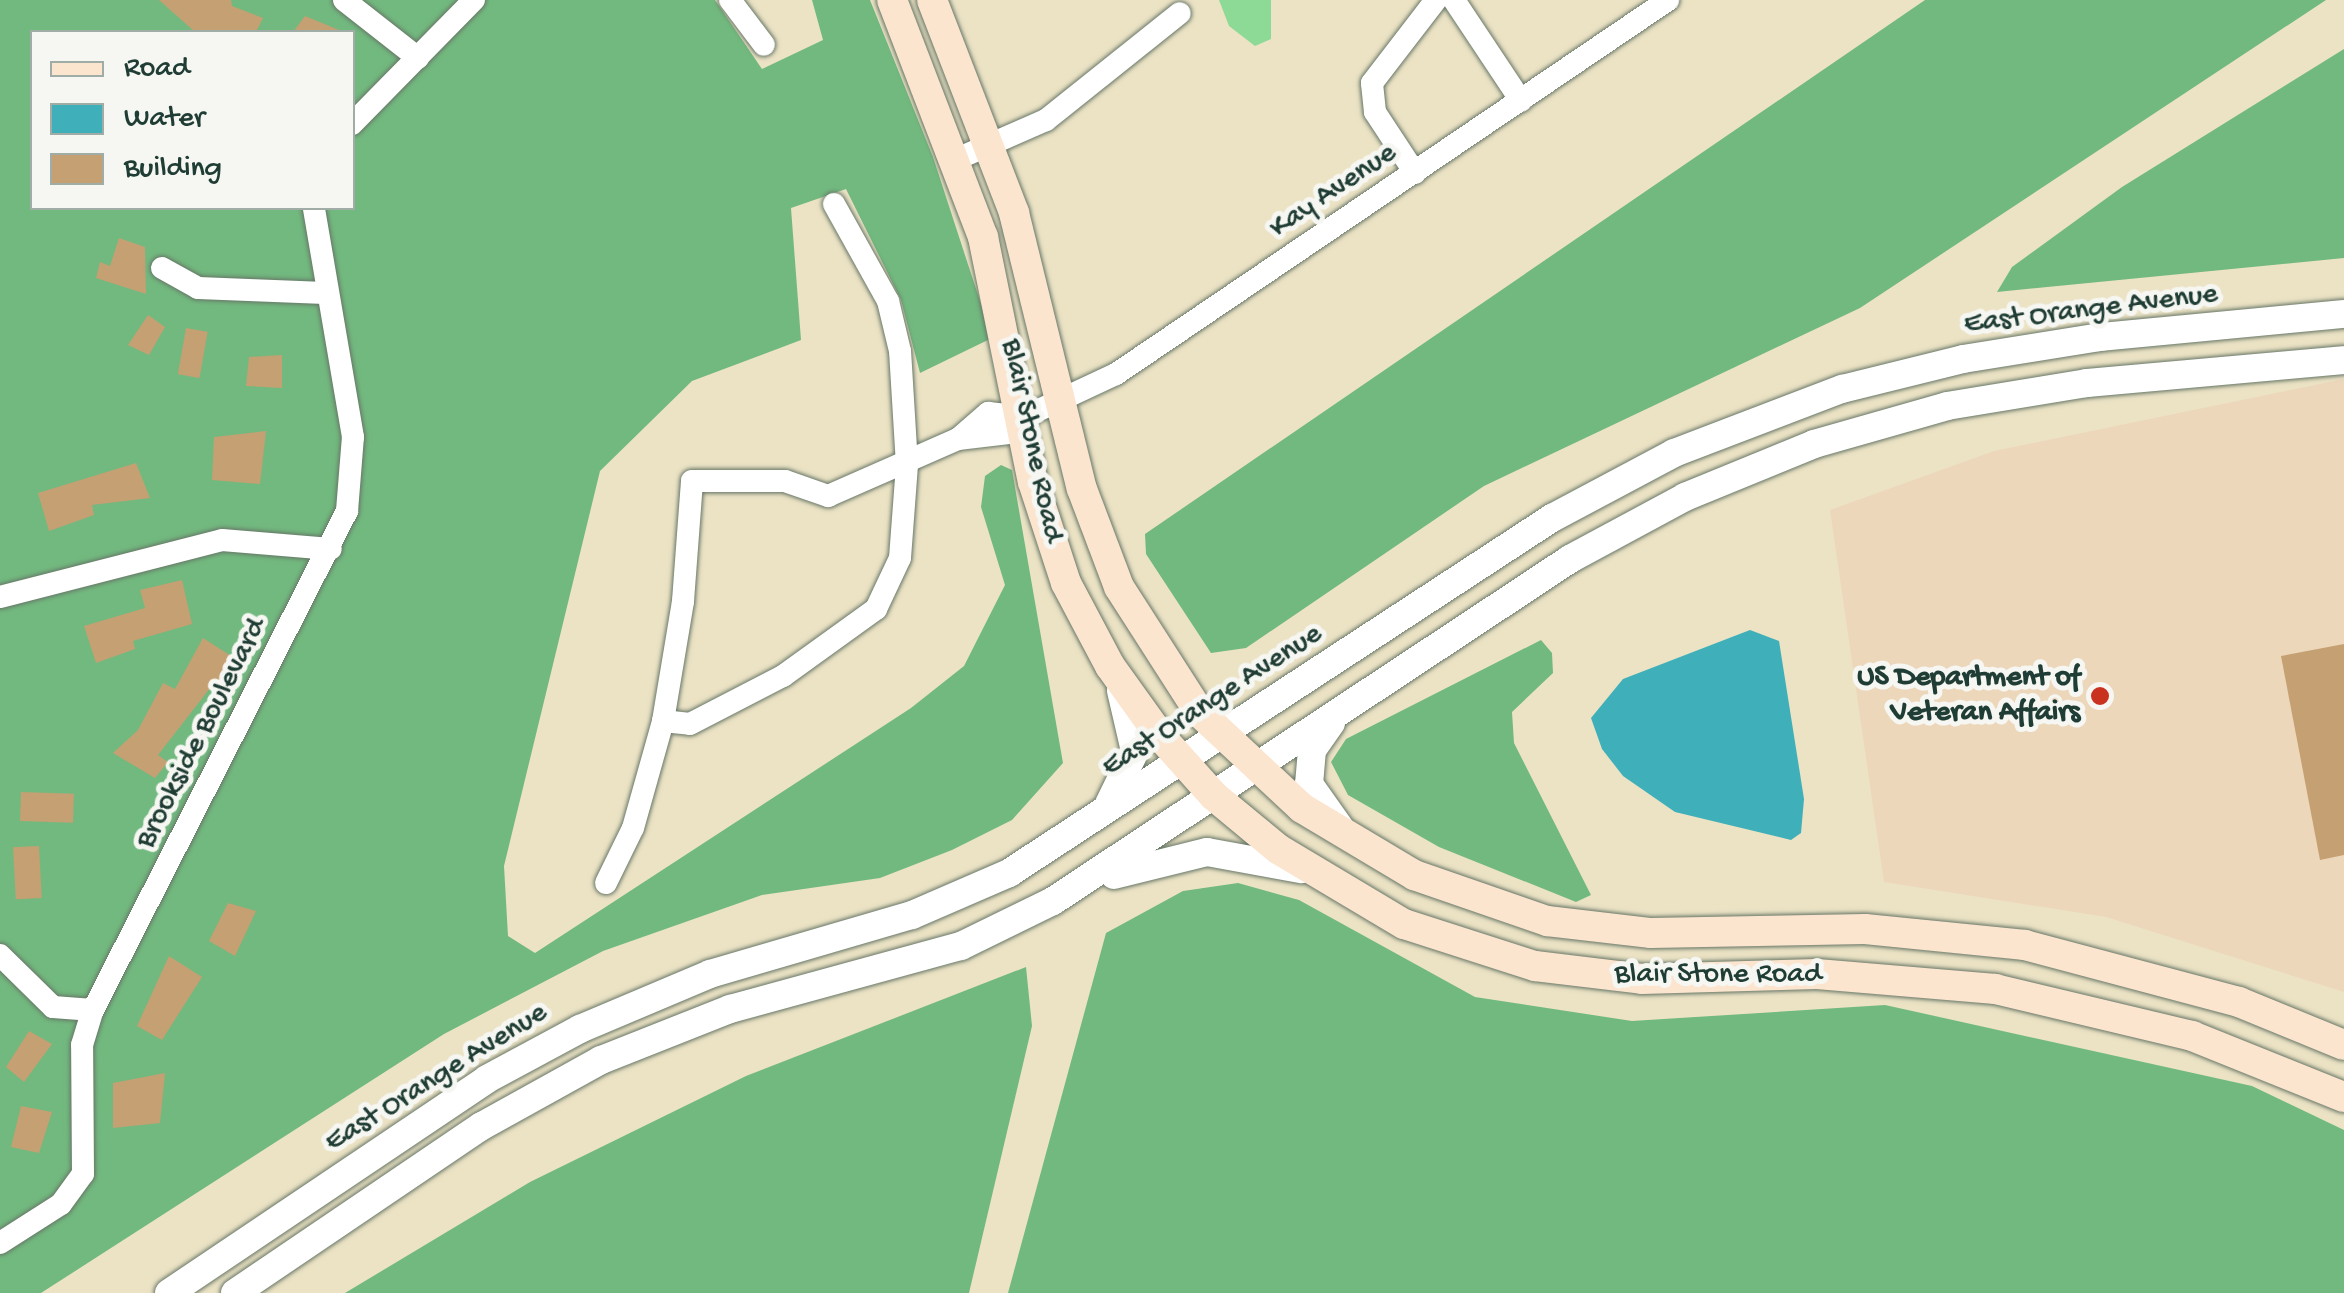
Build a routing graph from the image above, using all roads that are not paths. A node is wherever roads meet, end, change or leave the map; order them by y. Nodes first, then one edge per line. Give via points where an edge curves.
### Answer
1 (344, 0) edge
2 (474, 0) edge
3 (730, 0) edge
4 (892, 0) edge
5 (932, 0) edge
6 (1436, 0) edge
7 (1454, 0) edge
8 (1668, 0) edge
9 (1180, 13) dead end
10 (764, 45) dead end
11 (418, 58) junction
12 (1522, 100) junction
13 (355, 121) edge
14 (992, 148) junction
15 (957, 158) junction
16 (1415, 173) junction
17 (834, 204) dead end
18 (314, 210) edge
19 (162, 268) dead end
20 (324, 293) junction
21 (2344, 314) edge
22 (2344, 360) edge
23 (1060, 400) junction
24 (1024, 416) junction
25 (907, 465) junction
26 (331, 549) junction
27 (0, 596) edge
28 (1110, 666) junction
29 (1340, 712) junction
30 (663, 721) junction
31 (1220, 736) junction
32 (1182, 761) junction
33 (1254, 769) junction
34 (1214, 796) junction
35 (1100, 815) junction
36 (1355, 844) junction
37 (1310, 872) junction
38 (606, 884) dead end
39 (1053, 901) junction
40 (0, 955) edge
41 (2136, 972) junction
42 (93, 1010) junction
43 (2126, 1016) junction
44 (2344, 1045) edge
45 (2344, 1096) edge
46 (0, 1243) edge
47 (169, 1293) edge
48 (235, 1293) edge

1 - 11 street
2 - 11 street
3 - 10 street
4 - 15 main road, Blair Stone Road
5 - 14 main road, Blair Stone Road
6 - 16 street via 1372,83 1376,112
7 - 12 street
8 - 12 street, Kay Avenue
9 - 14 street via 1046,120
11 - 13 street
12 - 16 street, Kay Avenue
14 - 15 street
14 - 23 main road, Blair Stone Road
15 - 24 main road, Blair Stone Road via 1000,302
16 - 23 street, Kay Avenue via 1116,374
17 - 25 street via 888,302 900,351
18 - 20 street, Brookside Boulevard
19 - 20 street via 198,288
20 - 26 street, Brookside Boulevard via 354,456 347,511
21 - 31 street, East Orange Avenue via 2041,344 1902,372 1804,401 1674,453 1552,518
22 - 29 street via 2016,393 1814,444 1632,524
23 - 24 street, Kay Avenue
23 - 31 main road, Blair Stone Road via 1082,489 1120,587 1159,656
24 - 25 street, Kay Avenue via 1009,433 958,439
24 - 28 main road, Blair Stone Road via 1052,550
25 - 30 street via 900,558 876,609 718,713 690,724
25 - 30 street via 828,496 785,482 692,481 683,601
26 - 27 street via 222,540
26 - 42 street, Brookside Boulevard
28 - 32 main road, Blair Stone Road
28 - 35 street via 1136,738 1125,778
29 - 33 street
29 - 36 street via 1312,750 1309,784
30 - 38 street via 632,828
31 - 32 street, East Orange Avenue
31 - 33 main road, Blair Stone Road
32 - 34 main road, Blair Stone Road
32 - 35 street, East Orange Avenue
33 - 34 street
33 - 36 main road, Blair Stone Road
34 - 37 main road, Blair Stone Road
34 - 39 street
35 - 47 street, East Orange Avenue via 1040,856 947,902 710,974 549,1045 457,1098
36 - 41 main road, Blair Stone Road via 1480,902 1582,927 1901,932 2026,945
37 - 39 street via 1253,856 1199,852 1158,859
37 - 43 main road, Blair Stone Road via 1435,936 1567,972 1642,979 1897,977
39 - 48 street via 961,946 730,1009 601,1060 482,1126
40 - 42 street via 53,1006
41 - 43 main road
41 - 44 main road, Blair Stone Road via 2239,1002
42 - 46 street, Brookside Boulevard via 82,1045 82,1174 61,1204
43 - 45 main road, Blair Stone Road via 2226,1047

